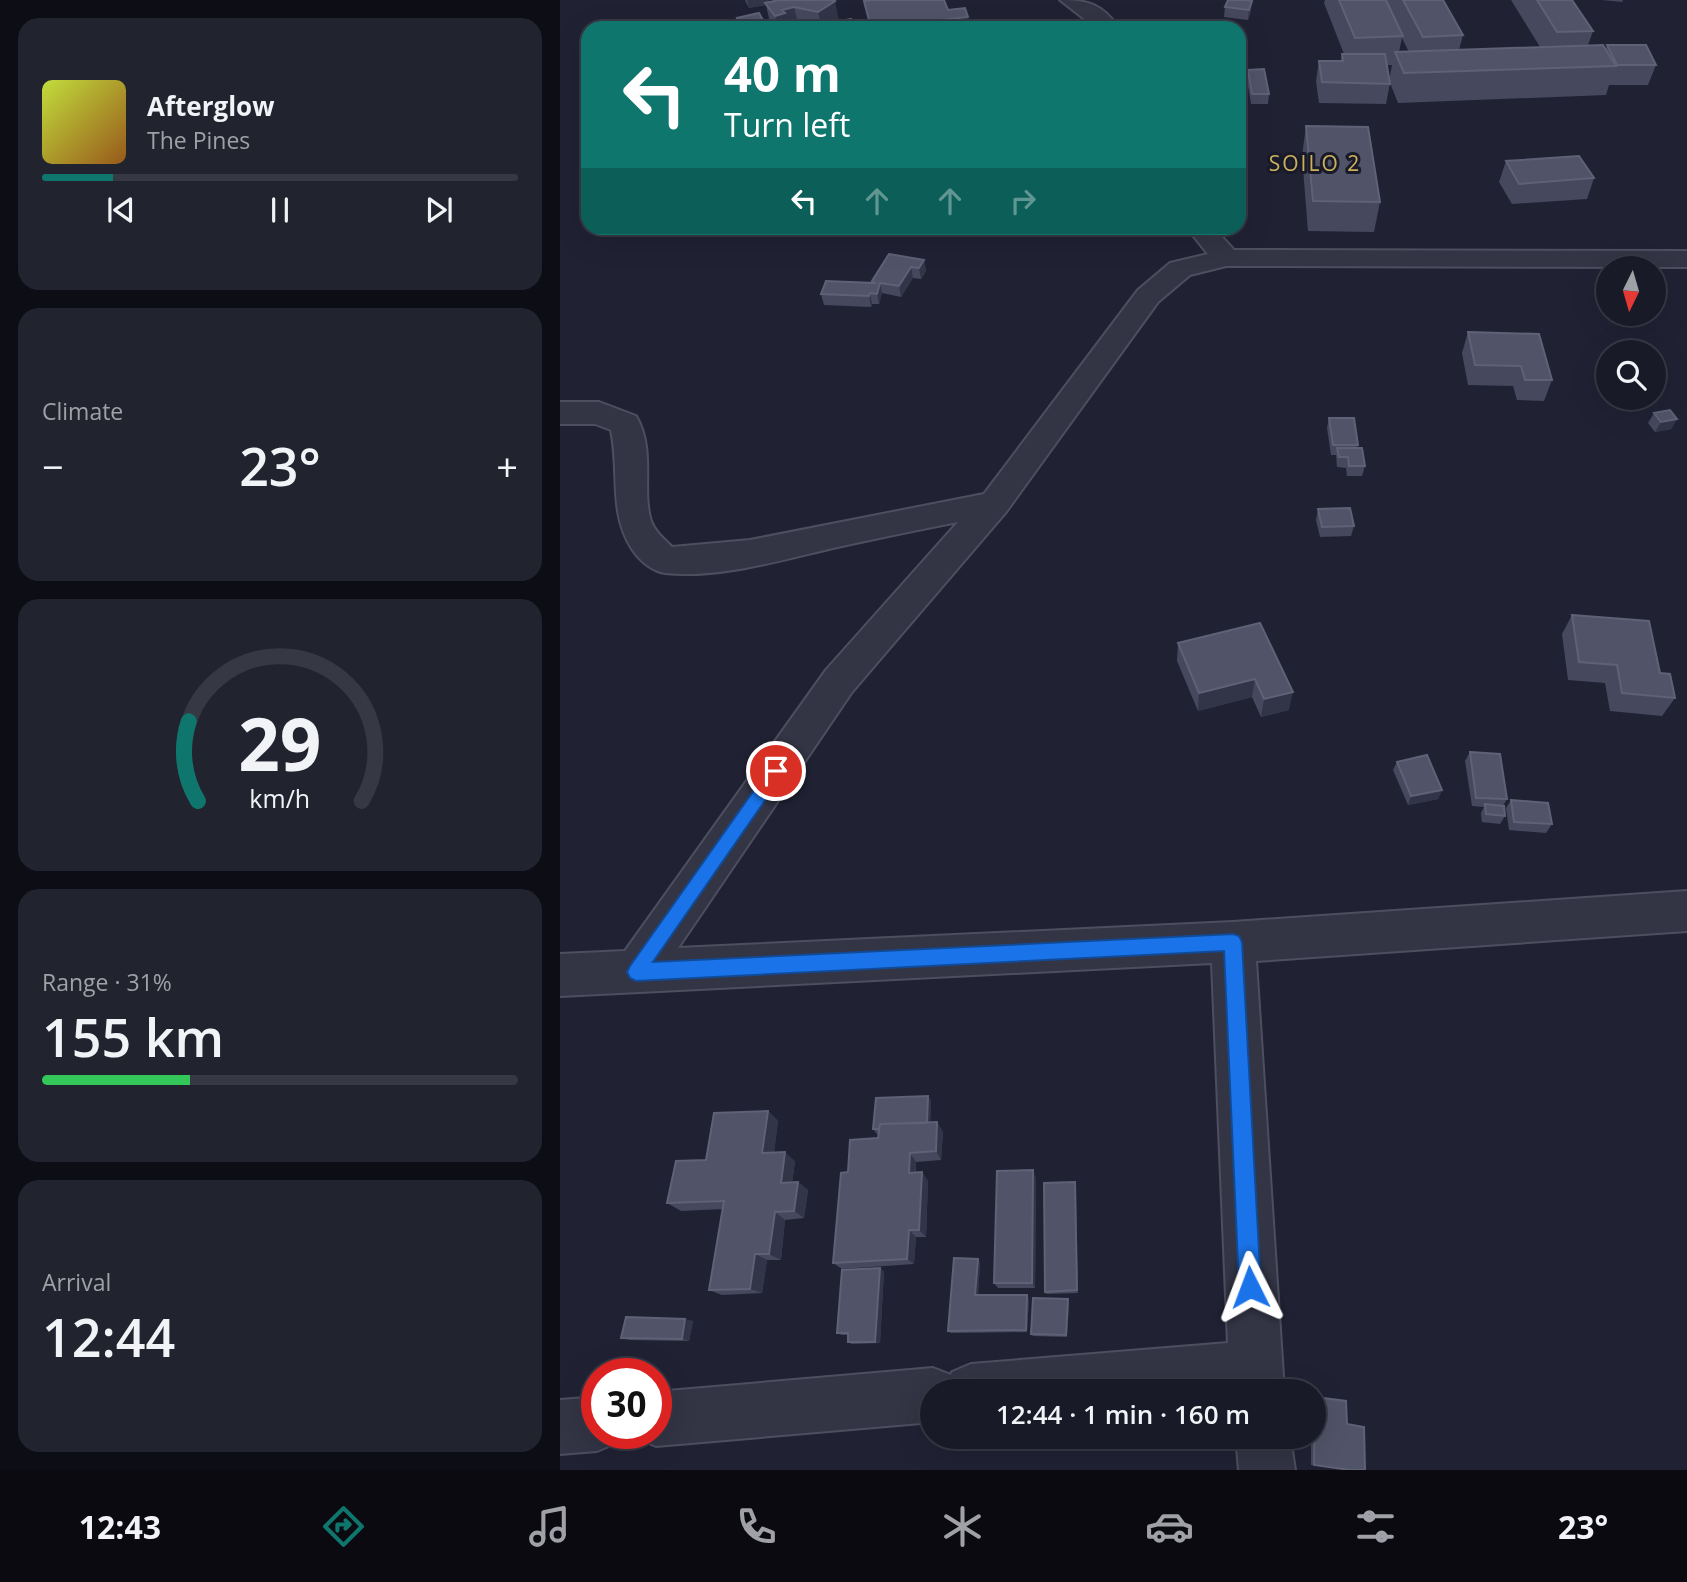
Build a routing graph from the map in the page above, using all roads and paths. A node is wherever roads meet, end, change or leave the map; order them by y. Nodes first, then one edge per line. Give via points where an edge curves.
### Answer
1 (1071, 0) edge
2 (1102, 21) edge
3 (1206, 235) edge
4 (1226, 258) junction
5 (1687, 260) edge
6 (560, 413) edge
7 (994, 505) junction
8 (1687, 911) edge
9 (1233, 942) junction
10 (636, 972) junction
11 (560, 975) edge
12 (1256, 1379) edge
13 (920, 1396) edge
14 (672, 1418) edge
15 (581, 1425) edge
16 (560, 1427) edge
17 (1264, 1449) edge
18 (1267, 1470) edge

1 - 2 street
3 - 4 street
4 - 5 street
4 - 7 street via 1180,269 1148,296
6 - 7 street via 599,412 625,424 631,449 634,520 645,542 664,560 700,561 761,552 925,515
7 - 10 street via 839,681
8 - 9 street
9 - 10 street
9 - 12 street
10 - 11 street
13 - 14 street
15 - 16 street
17 - 18 street

